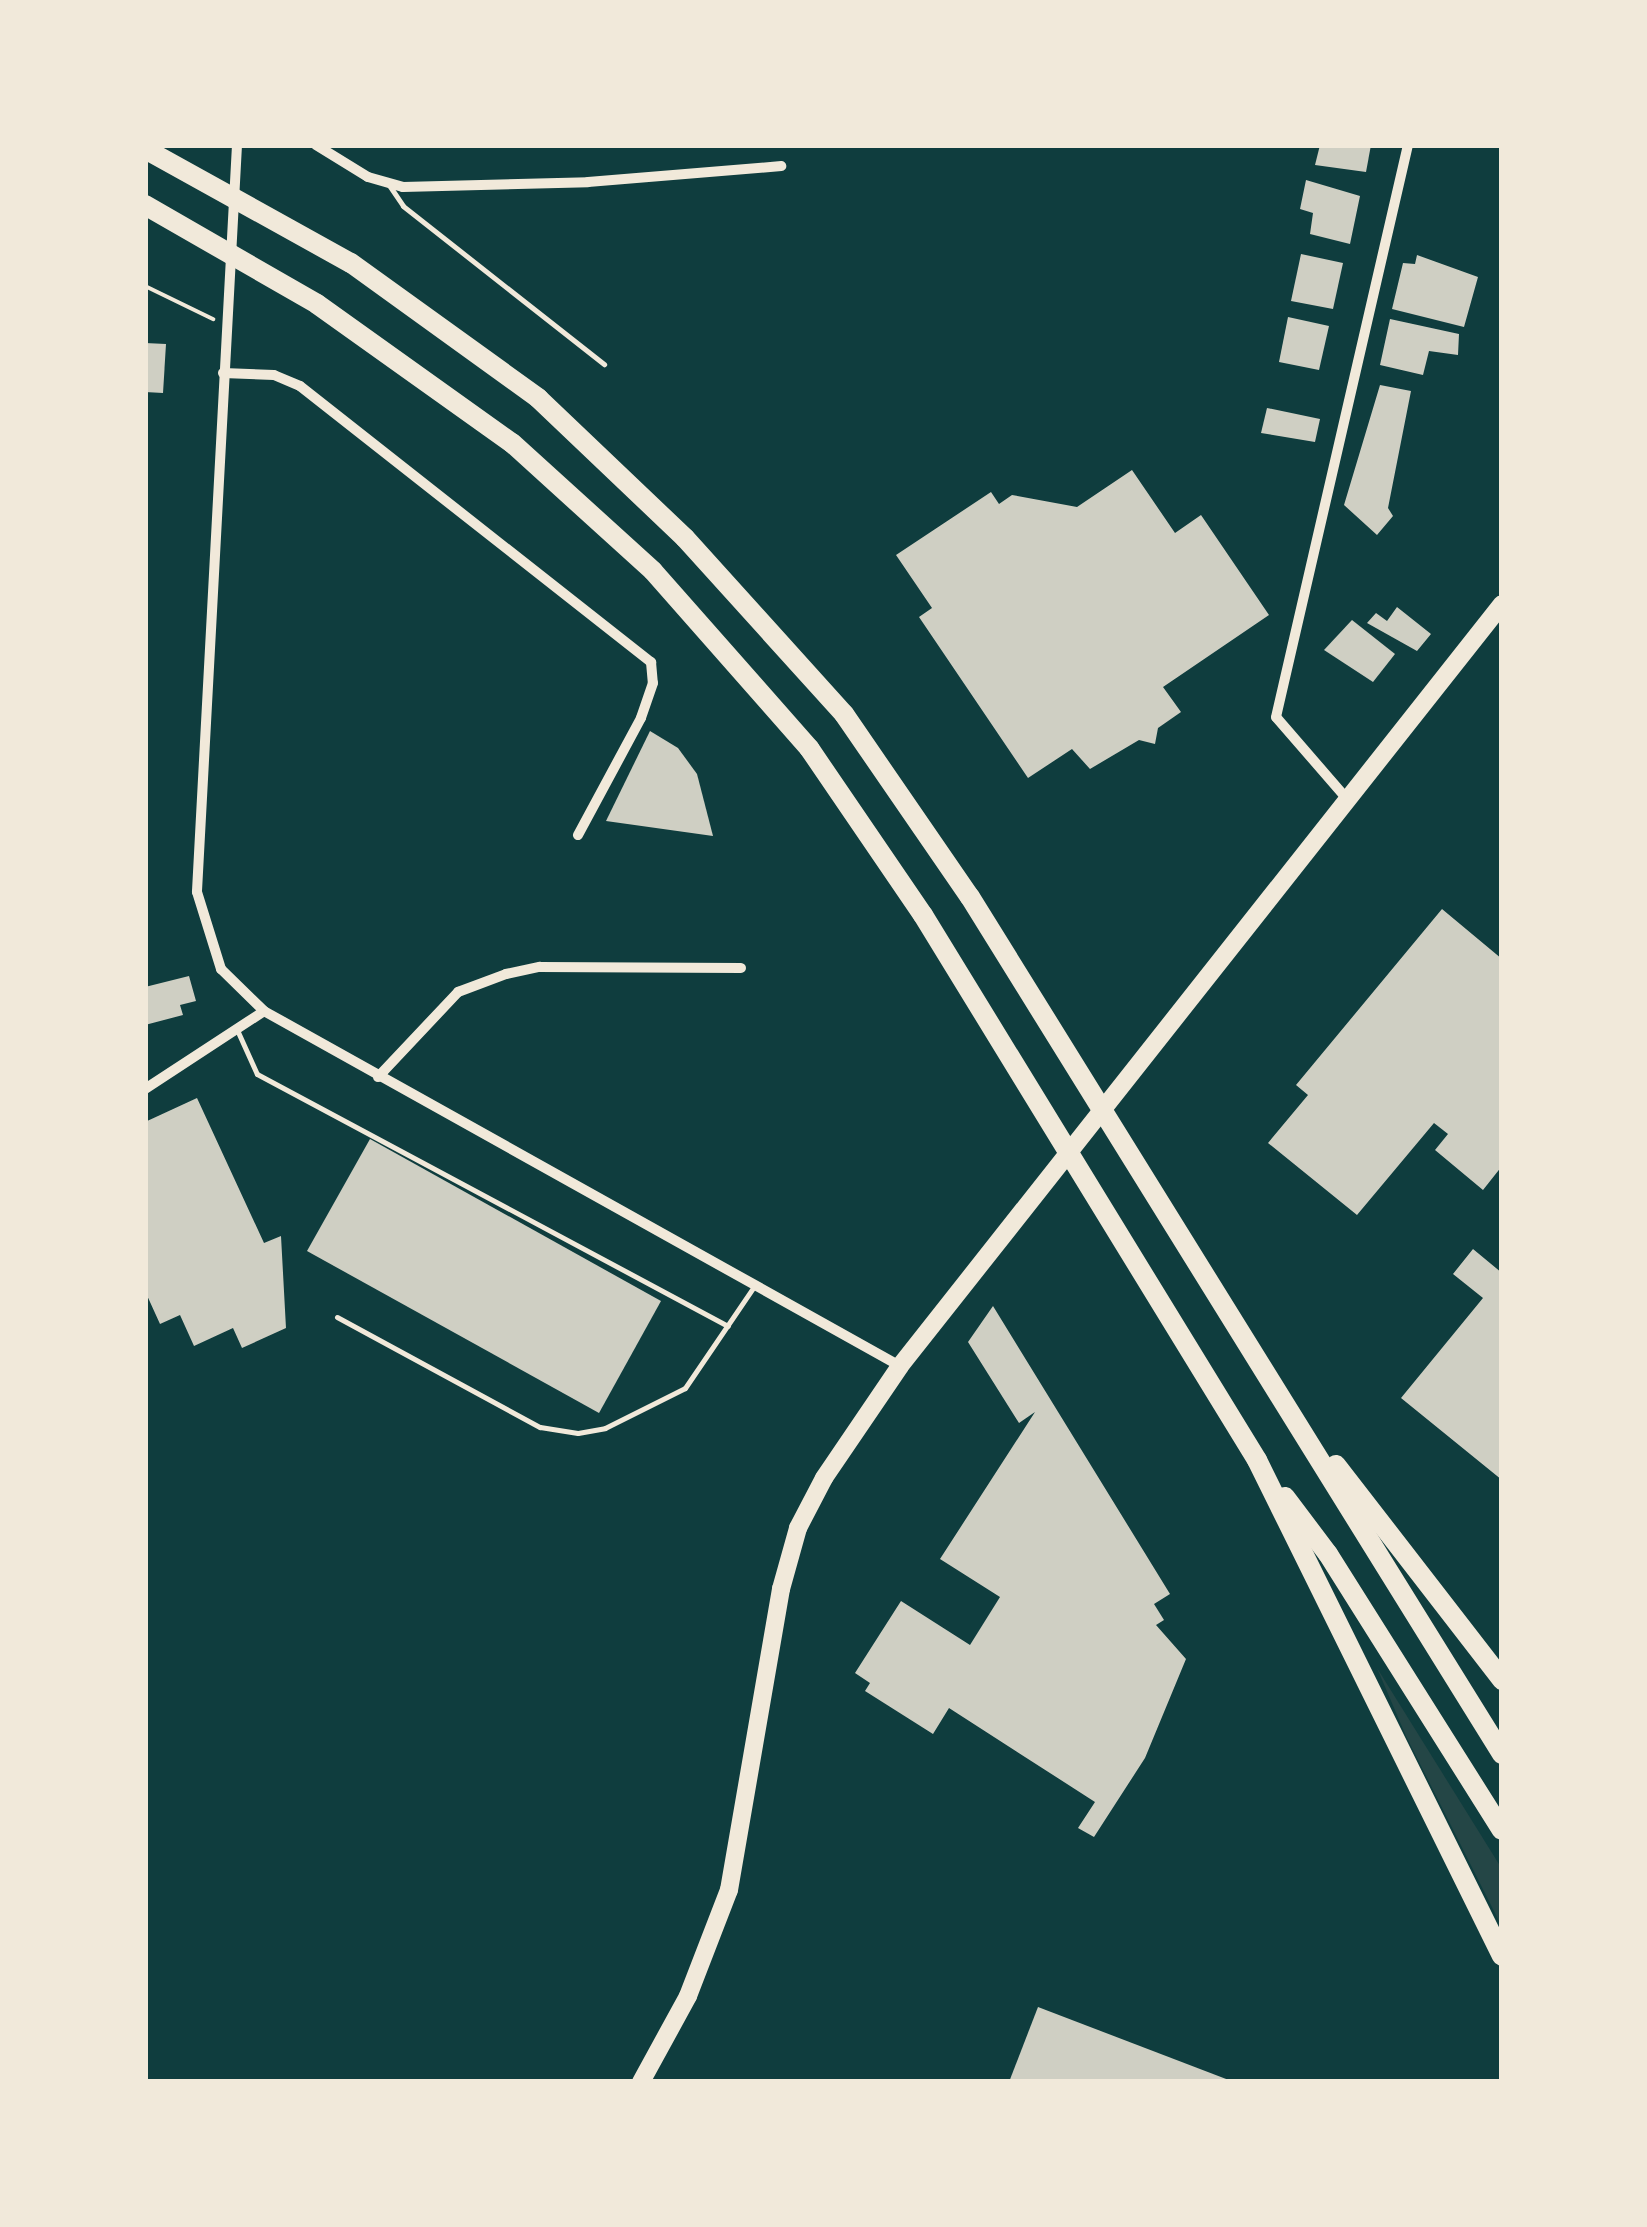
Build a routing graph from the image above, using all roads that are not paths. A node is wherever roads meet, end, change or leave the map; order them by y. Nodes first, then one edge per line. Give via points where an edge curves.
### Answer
1 (237, 145) edge
2 (316, 145) edge
3 (1408, 145) edge
4 (145, 149) edge
5 (781, 166) dead end
6 (387, 183) junction
7 (145, 204) edge
8 (604, 364) dead end
9 (223, 373) junction
10 (1502, 604) edge
11 (1347, 799) junction
12 (578, 836) dead end
13 (741, 968) dead end
14 (264, 1011) junction
15 (238, 1032) junction
16 (378, 1076) junction
17 (145, 1089) edge
18 (752, 1288) junction
19 (337, 1318) dead end
20 (728, 1326) junction
21 (900, 1366) junction
22 (1295, 1412) junction
23 (1256, 1460) junction
24 (1502, 1680) edge
25 (1502, 1754) edge
26 (1502, 1830) edge
27 (1502, 1956) edge
28 (641, 2082) edge

1 - 9 street
2 - 6 street
3 - 11 street via 1276,717
4 - 22 highway via 351,263 538,398 685,538 854,729 970,896
5 - 6 street via 464,188
6 - 8 lane via 404,206
7 - 23 highway via 317,304 512,444 692,616 809,748 923,916
9 - 12 street via 274,374 300,386 651,662 653,682 641,718
9 - 14 street via 197,892 220,968
10 - 11 main road
11 - 21 main road
13 - 16 street via 540,967 506,974 458,992
14 - 15 street
14 - 16 street
15 - 17 street
15 - 20 lane via 256,1074
16 - 18 street
18 - 20 lane
18 - 21 street
19 - 20 lane via 540,1427 578,1433 673,1398
21 - 28 main road via 798,1528 729,1890 688,1996
22 - 24 highway
22 - 25 highway
23 - 26 highway via 1328,1554
23 - 27 highway

